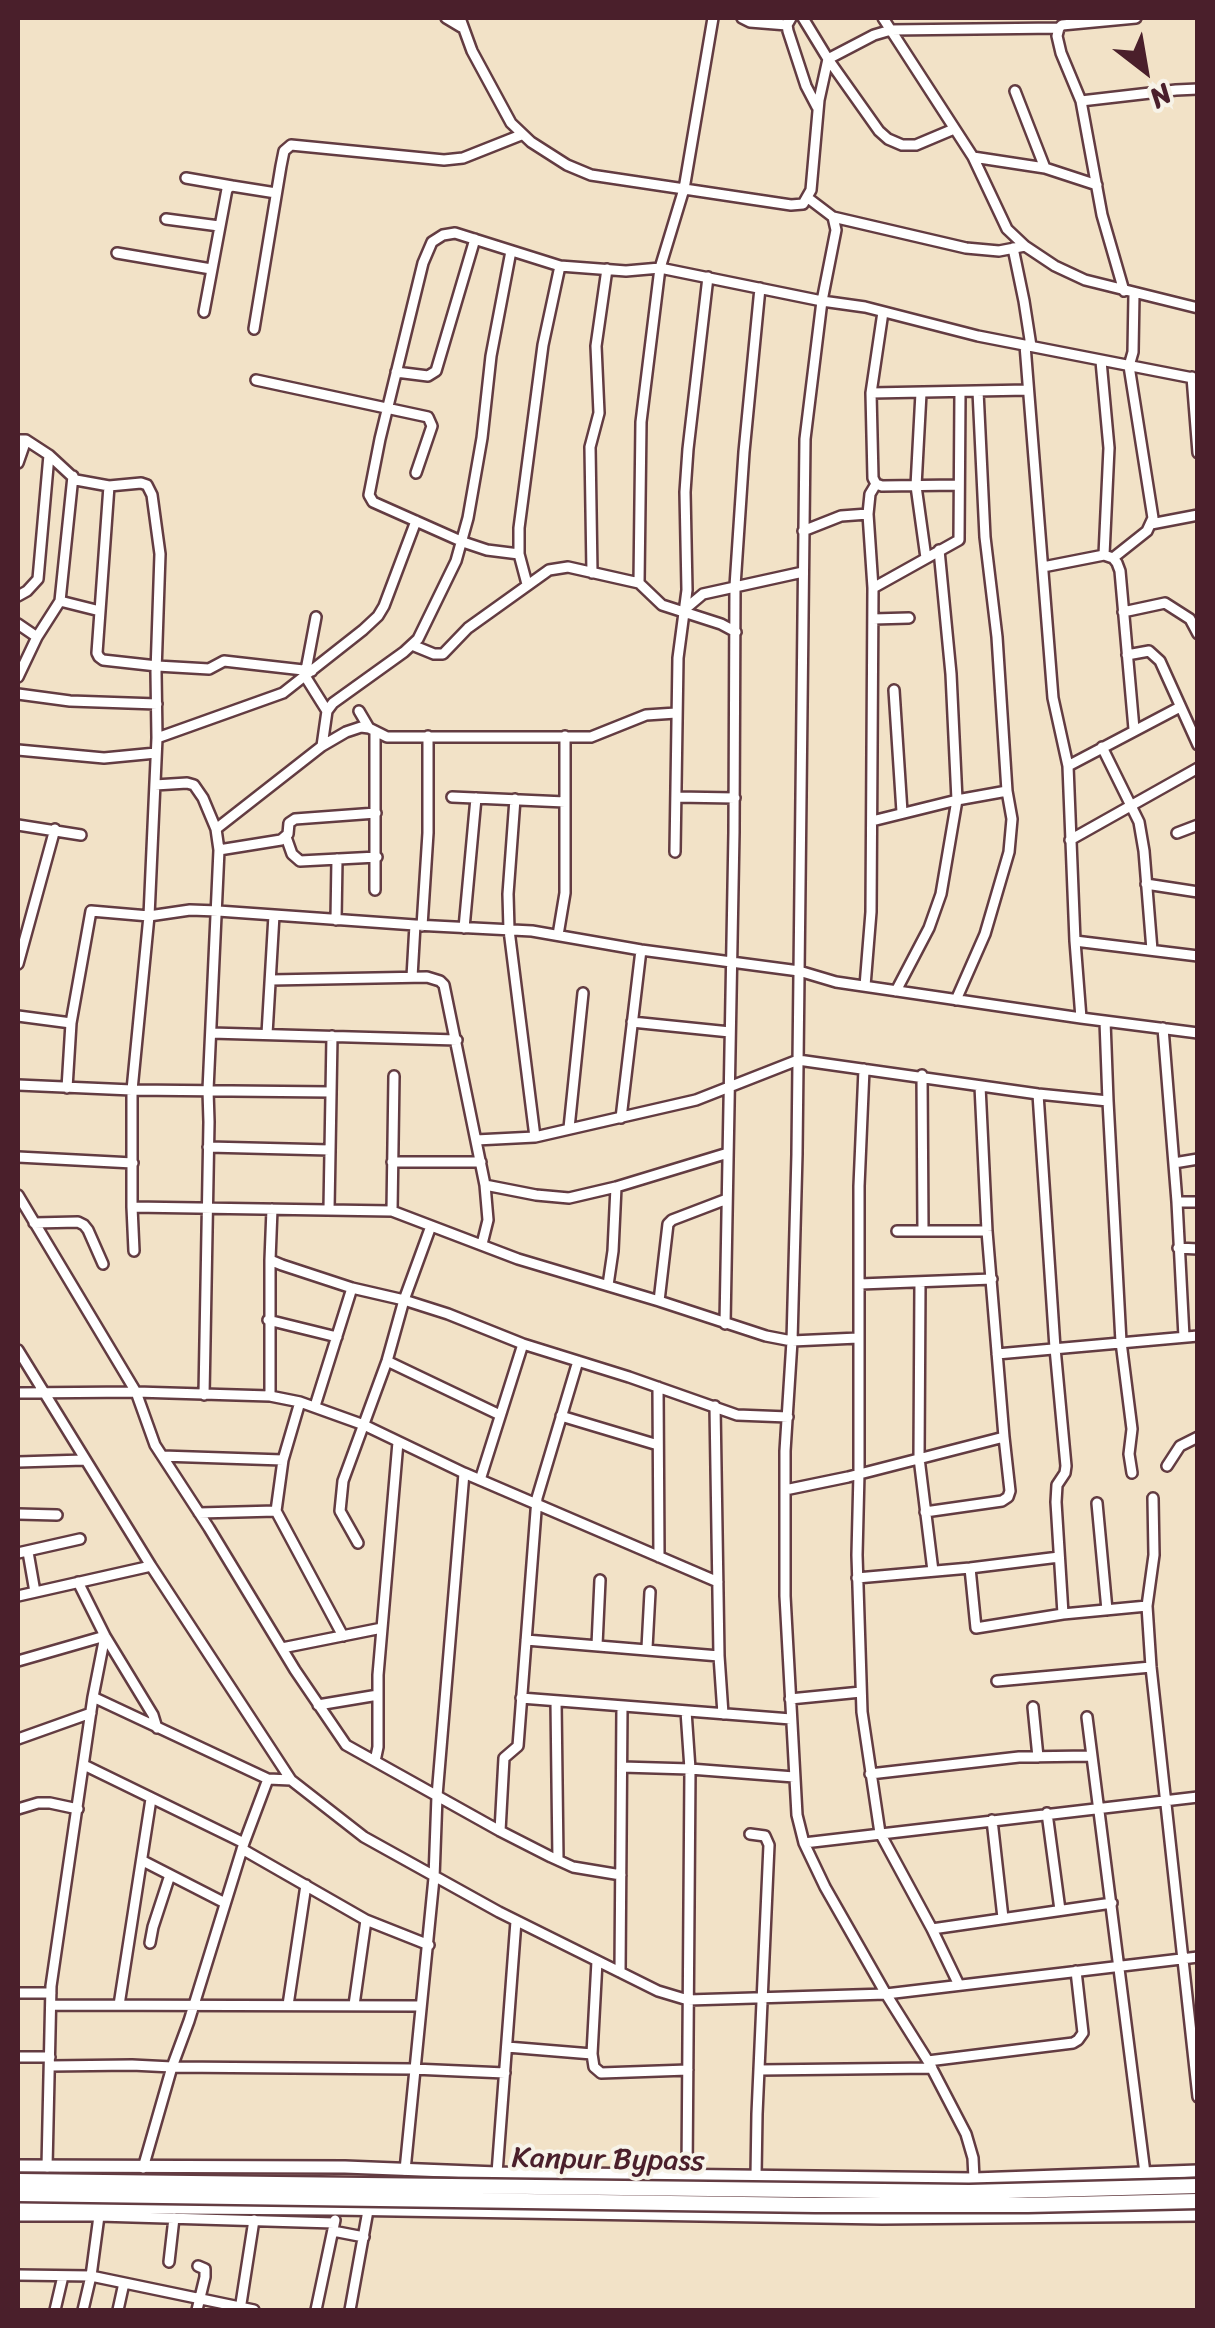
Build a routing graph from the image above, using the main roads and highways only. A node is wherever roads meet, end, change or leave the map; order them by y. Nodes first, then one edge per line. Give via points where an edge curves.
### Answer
1 (18, 2166) edge
2 (1198, 2171) edge
3 (18, 2180) edge
4 (1198, 2186) edge
5 (18, 2194) edge
6 (1198, 2201) edge
7 (18, 2206) edge
8 (1198, 2215) edge

1 - 2 main road via 974,2178
3 - 4 highway, Kanpur Bypass, bridge via 949,2192
5 - 6 highway, Kanpur Bypass, bridge via 853,2205
7 - 8 main road via 882,2218

